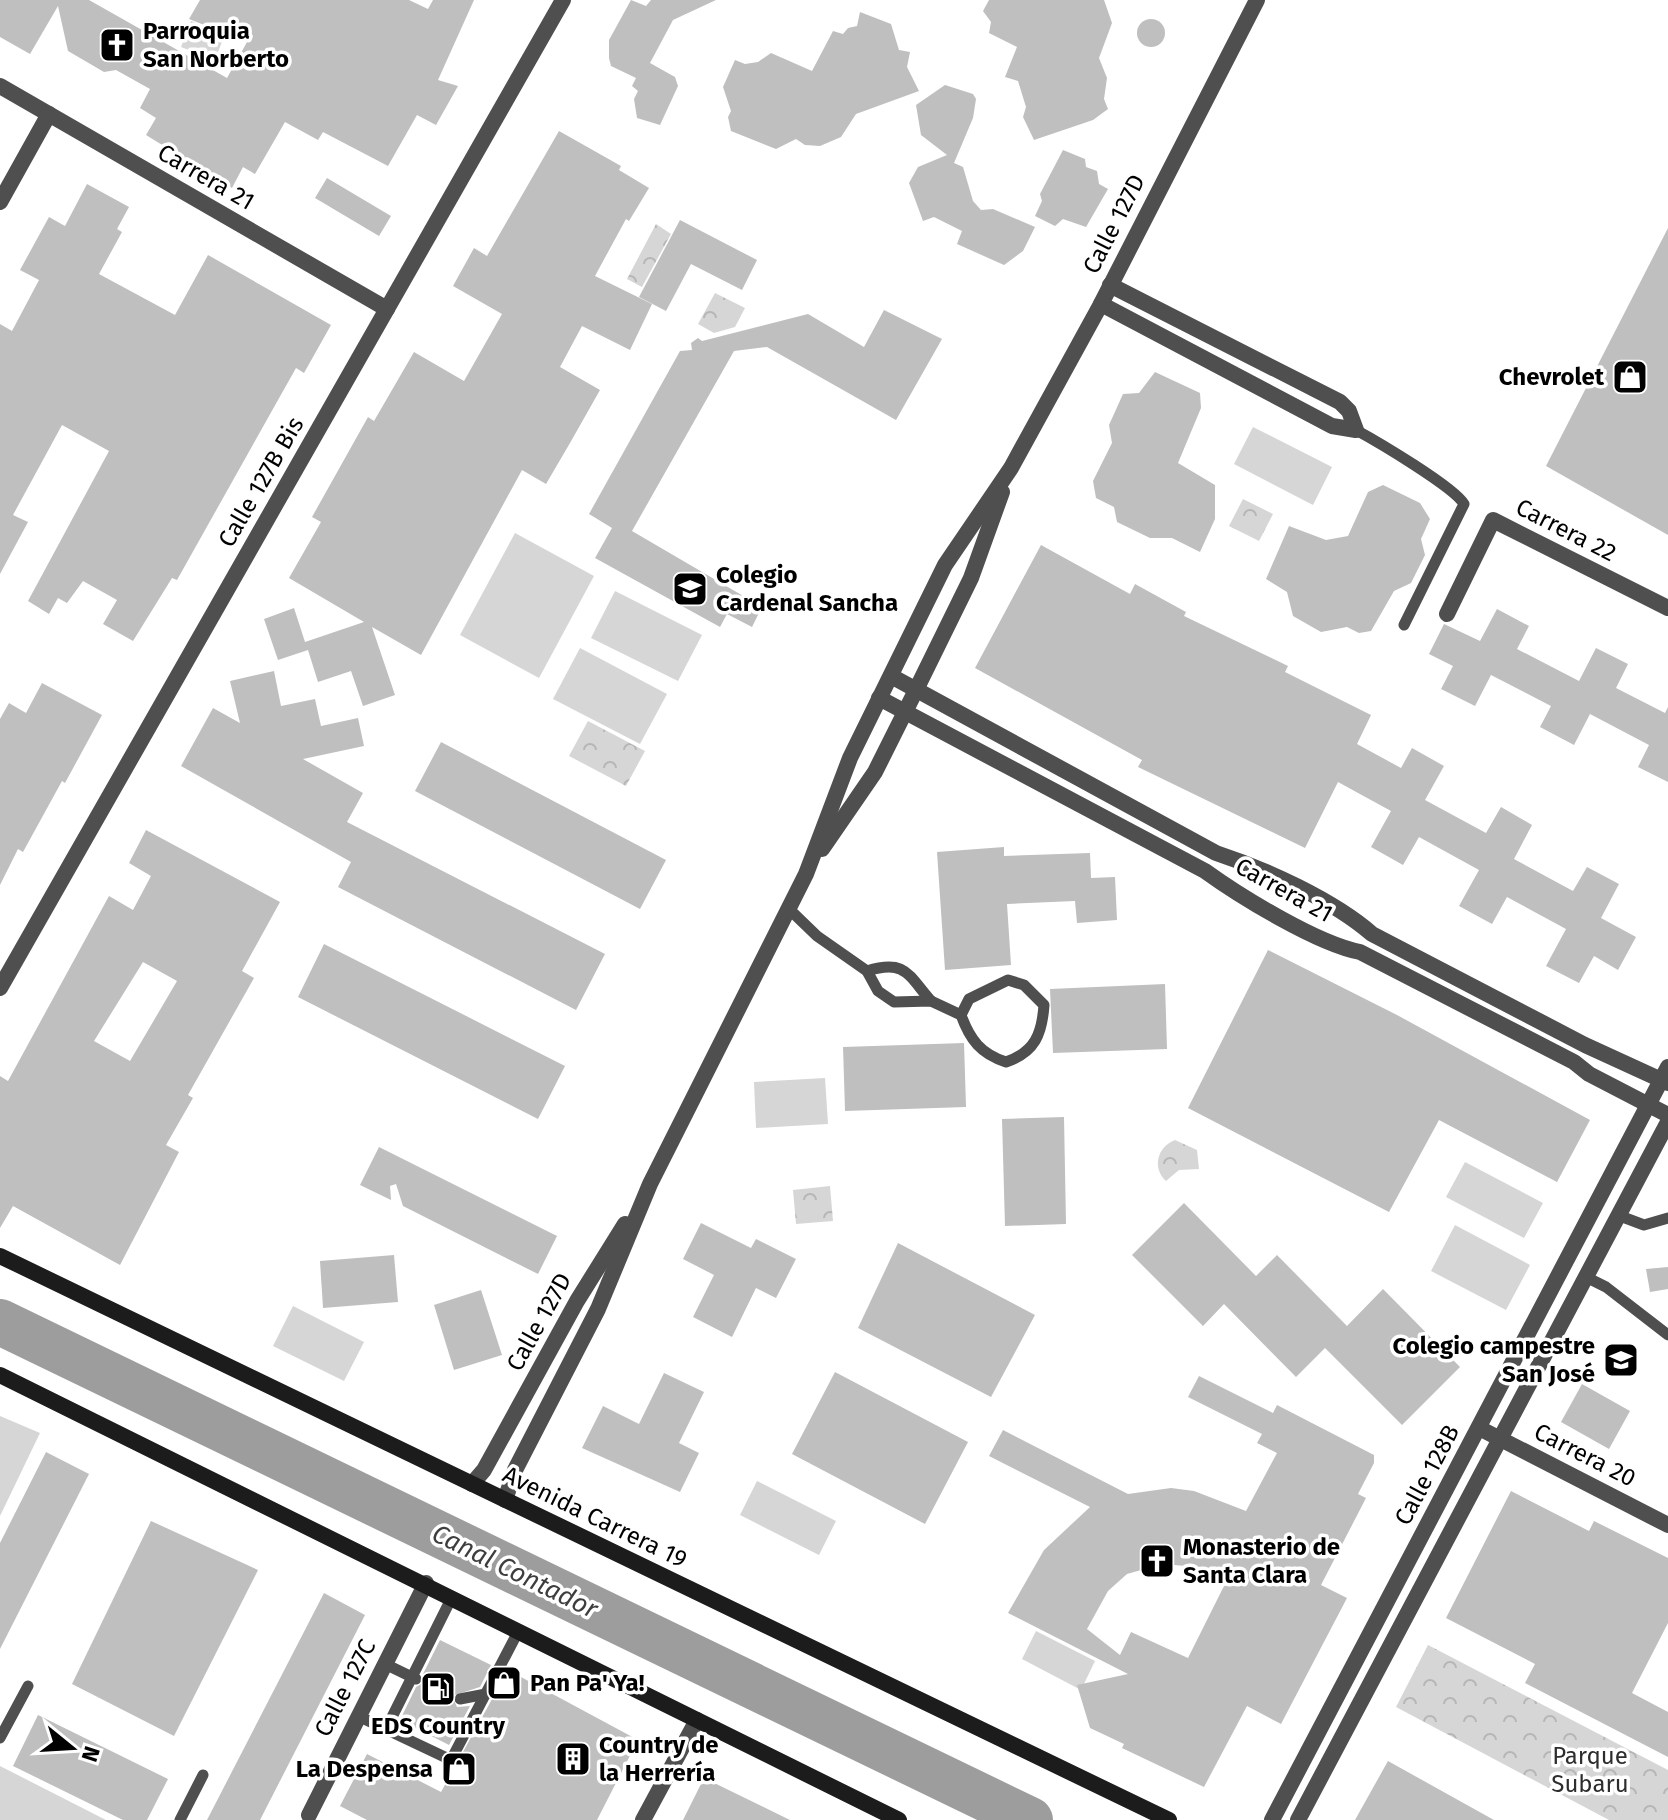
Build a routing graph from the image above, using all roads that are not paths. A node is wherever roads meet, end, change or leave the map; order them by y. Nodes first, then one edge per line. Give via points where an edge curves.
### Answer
1 (563, 0) edge
2 (1257, 0) edge
3 (0, 86) edge
4 (49, 114) junction
5 (0, 202) edge
6 (1110, 285) junction
7 (1101, 304) junction
8 (387, 309) junction
9 (1356, 430) junction
10 (1011, 468) junction
11 (1668, 608) edge
12 (1447, 614) dead end
13 (1404, 625) dead end
14 (891, 676) junction
15 (916, 690) junction
16 (879, 698) junction
17 (905, 712) junction
18 (806, 874) junction
19 (788, 908) junction
20 (867, 971) junction
21 (0, 988) edge
22 (931, 1001) junction
23 (961, 1015) junction
24 (1666, 1076) edge
25 (1647, 1104) junction
26 (1668, 1115) edge
27 (1668, 1122) edge
28 (650, 1184) junction
29 (1620, 1216) junction
30 (1668, 1218) edge
31 (0, 1256) edge
32 (1588, 1278) junction
33 (1668, 1335) edge
34 (0, 1375) edge
35 (1479, 1428) junction
36 (1501, 1439) junction
37 (472, 1484) junction
38 (505, 1500) junction
39 (1668, 1525) edge
40 (426, 1583) junction
41 (452, 1597) junction
42 (519, 1630) junction
43 (385, 1664) junction
44 (414, 1678) junction
45 (28, 1686) dead end
46 (486, 1694) junction
47 (460, 1699) dead end
48 (358, 1716) junction
49 (697, 1720) junction
50 (386, 1729) junction
51 (0, 1738) edge
52 (203, 1775) dead end
53 (309, 1815) dead end
54 (180, 1820) edge
55 (643, 1820) edge
56 (899, 1820) edge
57 (1169, 1820) edge
58 (1272, 1820) edge
59 (1298, 1820) edge

1 - 8 street, Calle 127B Bis
2 - 6 street, Calle 127D
3 - 4 street, Carrera 21
4 - 5 street
4 - 8 street, Carrera 21
6 - 7 street, Calle 127D
6 - 9 street via 1340,402
7 - 9 street via 1332,426
7 - 10 street, Calle 127D
8 - 21 street, Calle 127B Bis
9 - 13 lane via 1444,484 1464,504
10 - 14 street, Calle 127D via 945,565
10 - 15 street, Calle 127D via 971,578
11 - 12 street, Carrera 22 via 1493,520
14 - 15 street, Carrera 21
14 - 16 street, Calle 127D
15 - 17 street, Calle 127D
15 - 24 street, Carrera 21 via 1585,1045
16 - 17 street, Carrera 21
16 - 18 street, Calle 127D
17 - 18 street, Calle 127D via 875,772
17 - 25 street, Carrera 21 via 1339,948 1360,952
18 - 19 street, Calle 127D
19 - 20 lane
19 - 28 street, Calle 127D
20 - 22 lane via 878,991 894,1002
20 - 22 lane via 887,965 902,968
22 - 23 lane
23 - 23 lane via 980,1049 1006,1062 1039,1038 1044,1005 1024,985 1008,980 969,999
24 - 25 street, Calle 128B
25 - 26 street, Carrera 21
25 - 35 street, Calle 128B
27 - 29 street, Calle 128B
28 - 37 street, Calle 127D
28 - 38 street, Calle 127D via 598,1309 515,1470
29 - 30 lane via 1644,1225
29 - 32 street, Calle 128B
31 - 37 main road, Avenida Carrera 19
32 - 33 lane
32 - 36 street, Calle 128B
34 - 40 main road
35 - 36 street, Carrera 20
35 - 58 street, Calle 128B
36 - 39 street, Carrera 20
36 - 59 street, Calle 128B
37 - 38 main road, Avenida Carrera 19
38 - 57 main road, Avenida Carrera 19
40 - 41 main road
40 - 43 street, Calle 127C
41 - 42 main road
41 - 44 lane
42 - 46 lane
42 - 49 main road
43 - 44 lane
43 - 48 street, Calle 127C
44 - 50 lane
45 - 51 lane
46 - 47 lane
46 - 50 lane via 451,1760
48 - 50 lane
48 - 53 street, Calle 127C
49 - 55 street
49 - 56 main road
52 - 54 lane

